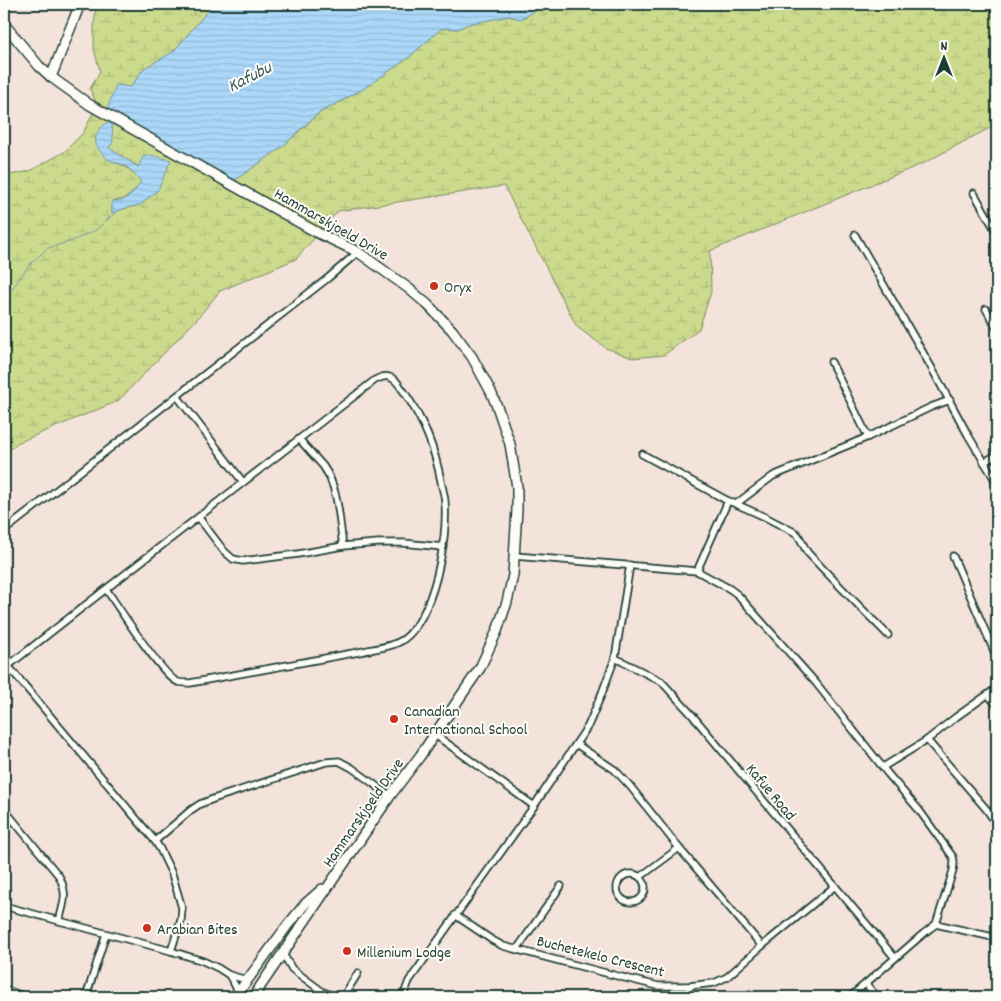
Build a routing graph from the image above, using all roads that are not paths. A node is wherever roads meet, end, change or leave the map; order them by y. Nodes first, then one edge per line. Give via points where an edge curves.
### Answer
1 (80, 4) edge
2 (4, 24) edge
3 (51, 77) junction
4 (974, 193) dead end
5 (997, 233) edge
6 (855, 235) dead end
7 (358, 252) junction
8 (986, 309) dead end
9 (997, 328) edge
10 (831, 362) dead end
11 (177, 396) junction
12 (950, 400) junction
13 (868, 437) junction
14 (299, 439) junction
15 (642, 454) dead end
16 (997, 455) edge
17 (984, 462) junction
18 (243, 482) junction
19 (997, 484) edge
20 (728, 502) junction
21 (736, 504) junction
22 (198, 518) junction
23 (4, 530) edge
24 (343, 546) junction
25 (444, 547) junction
26 (515, 556) junction
27 (953, 556) dead end
28 (630, 564) junction
29 (697, 571) junction
30 (106, 589) junction
31 (888, 635) dead end
32 (616, 658) junction
33 (997, 658) edge
34 (6, 664) edge
35 (997, 688) edge
36 (988, 694) junction
37 (997, 705) edge
38 (434, 734) junction
39 (927, 740) junction
40 (576, 744) junction
41 (883, 767) junction
42 (390, 796) junction
43 (534, 806) junction
44 (4, 809) edge
45 (997, 825) edge
46 (155, 841) junction
47 (679, 848) junction
48 (640, 877) junction
49 (332, 881) junction
50 (561, 886) dead end
51 (835, 886) junction
52 (4, 906) edge
53 (455, 915) junction
54 (59, 921) junction
55 (936, 924) junction
56 (106, 934) junction
57 (281, 934) junction
58 (997, 938) edge
59 (292, 940) junction
60 (762, 946) junction
61 (517, 949) junction
62 (171, 951) junction
63 (283, 954) junction
64 (894, 958) junction
65 (275, 965) junction
66 (292, 969) junction
67 (358, 973) dead end
68 (229, 975) junction
69 (247, 980) junction
70 (866, 984) junction
71 (690, 986) junction
72 (4, 989) edge
73 (237, 995) edge
74 (25, 997) edge
75 (86, 997) edge
76 (253, 997) edge
77 (336, 997) edge
78 (343, 997) edge
79 (403, 997) edge
80 (690, 997) edge
81 (850, 997) edge
82 (877, 997) edge

1 - 3 main road
2 - 3 main road, Hammarskjoeld Drive
3 - 7 main road, Hammarskjoeld Drive via 90,104 178,155
4 - 5 street
6 - 12 street
7 - 11 street
7 - 26 main road, Hammarskjoeld Drive via 408,288 452,330 472,357 491,392 514,462 517,494
8 - 9 street
10 - 13 street
11 - 18 street
11 - 23 street
12 - 13 street
12 - 17 street
13 - 21 street via 773,476
14 - 18 street
14 - 24 street via 323,467 331,482
14 - 25 street via 374,380 382,376 396,380 426,429 438,465 445,502
15 - 20 street
16 - 17 street
17 - 19 street
18 - 22 street
20 - 21 street
20 - 29 street
21 - 31 street via 796,533 806,550
22 - 24 street via 224,551 233,559 243,561
22 - 30 street
24 - 25 street via 403,543
25 - 30 street via 424,611 413,630 402,640 386,647 190,683 178,682 166,674
26 - 28 street
26 - 38 main road, Hammarskjoeld Drive via 508,602 497,631 480,668
27 - 33 street
28 - 29 street
28 - 32 street
29 - 41 street via 738,595 816,683
30 - 34 street
32 - 40 street via 588,726
32 - 51 street, Kafue Road via 661,680
34 - 46 street
35 - 36 street
36 - 37 street
36 - 39 street
38 - 42 main road, Hammarskjoeld Drive
38 - 43 street
39 - 41 street
39 - 45 street
40 - 43 street
40 - 47 street via 615,770
41 - 55 street via 953,857 953,871
42 - 46 street via 339,761 326,762 200,804
42 - 49 main road, Hammarskjoeld Drive
43 - 53 street
44 - 54 street via 62,882 65,898
46 - 62 street via 172,874 182,908
47 - 48 street
47 - 60 street
48 - 48 street via 645,889 640,900 628,902 622,899 616,888 622,877 628,874
49 - 57 main road, Hammarskjoeld Drive via 305,904
49 - 59 main road, Hammarskjoeld Drive
50 - 61 street
51 - 60 street, Buchetekelo Crescent
51 - 64 street, Kafue Road
52 - 54 street
53 - 61 street, Buchetekelo Crescent via 492,940
53 - 79 street via 409,981
54 - 56 street
55 - 58 street
55 - 64 street
56 - 62 street
56 - 75 street
57 - 59 main road
57 - 69 main road, Hammarskjoeld Drive
59 - 63 main road, Hammarskjoeld Drive
60 - 71 street, Buchetekelo Crescent via 727,977 714,983
61 - 71 street, Buchetekelo Crescent via 658,986
62 - 68 street via 202,961
63 - 65 main road, Hammarskjoeld Drive
63 - 66 street
64 - 70 street
65 - 66 street
65 - 76 main road, Hammarskjoeld Drive
66 - 77 street via 322,992
67 - 78 street
68 - 69 street
68 - 73 street
69 - 73 main road, Hammarskjoeld Drive
70 - 81 street
70 - 82 street
71 - 80 street
72 - 74 street

